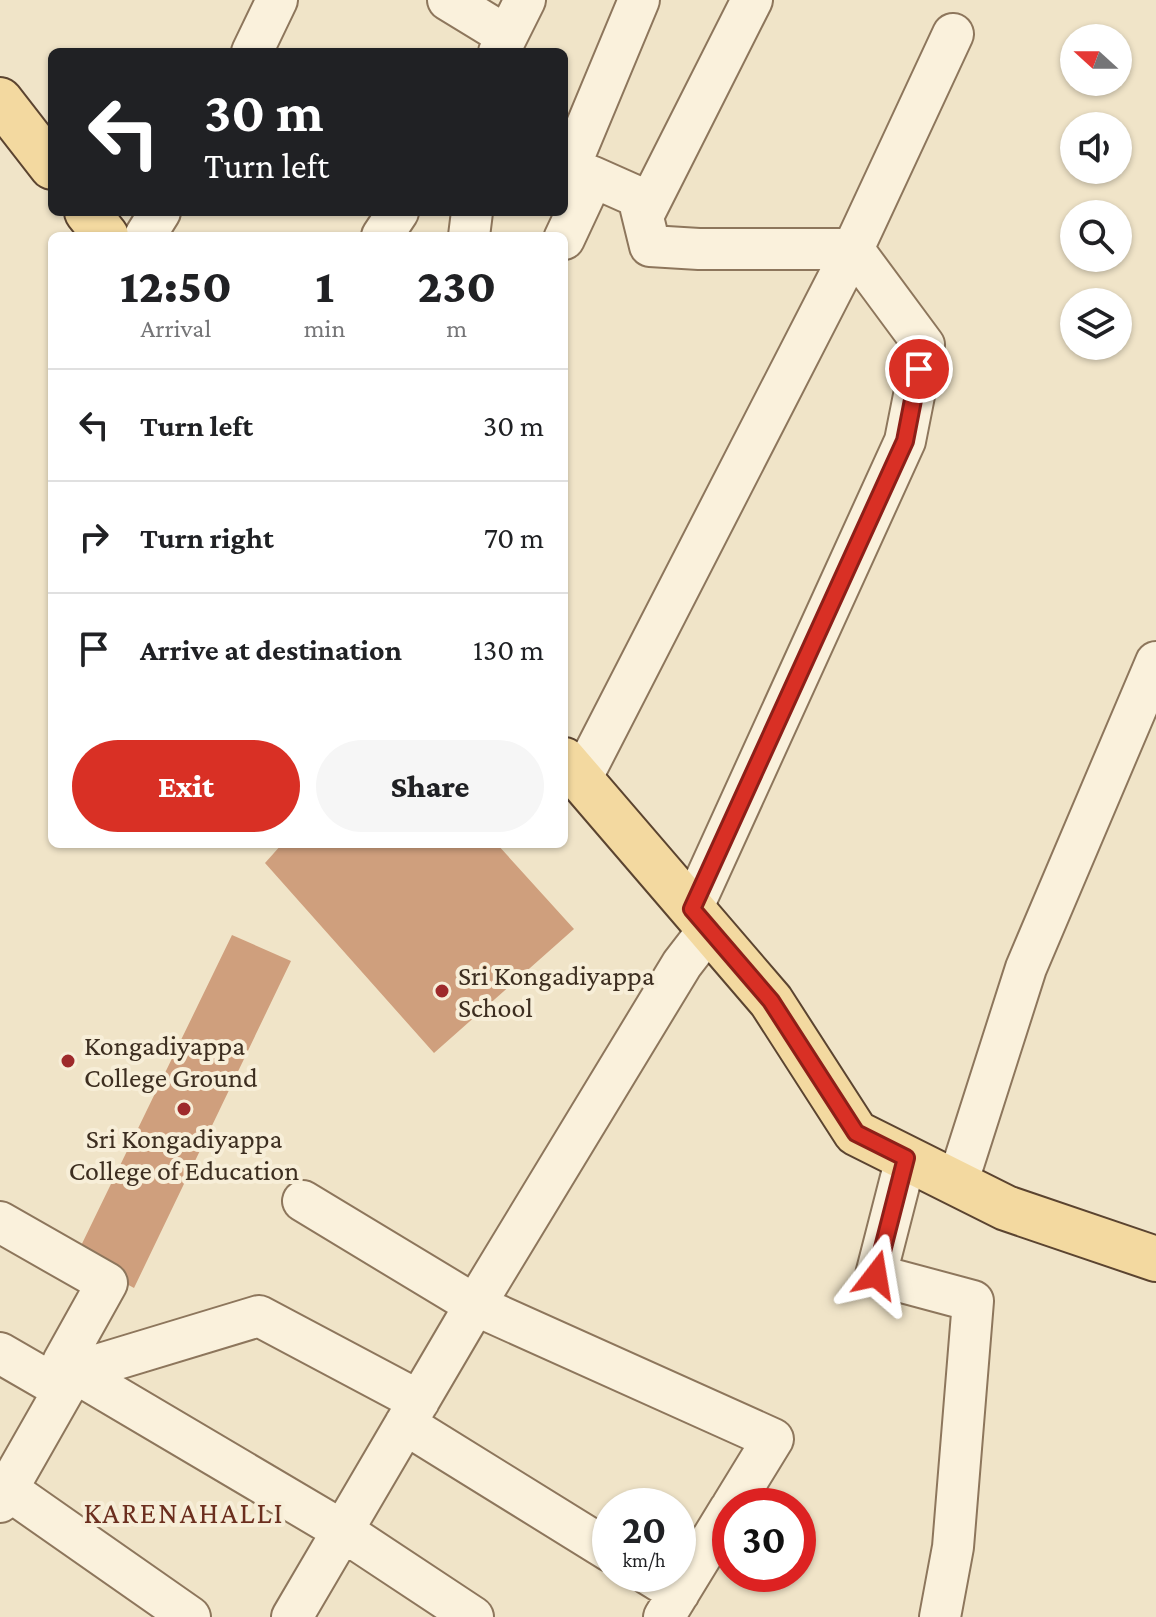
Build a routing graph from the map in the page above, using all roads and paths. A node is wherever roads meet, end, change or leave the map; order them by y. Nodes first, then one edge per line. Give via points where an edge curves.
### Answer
1 (277, 0) edge
2 (448, 0) edge
3 (525, 0) edge
4 (639, 0) edge
5 (752, 0) edge
6 (953, 34) dead end
7 (503, 44) edge
8 (254, 48) edge
9 (0, 101) edge
10 (48, 162) edge
11 (593, 177) junction
12 (90, 216) edge
13 (643, 216) junction
14 (103, 232) edge
15 (567, 232) edge
16 (853, 249) junction
17 (1156, 662) edge
18 (572, 770) edge
19 (701, 919) junction
20 (906, 1158) junction
21 (957, 1184) junction
22 (303, 1201) dead end
23 (0, 1222) edge
24 (1156, 1259) edge
25 (475, 1305) junction
26 (0, 1353) edge
27 (69, 1381) junction
28 (412, 1413) junction
29 (743, 1488) edge
30 (4, 1496) edge
31 (343, 1531) junction
32 (712, 1533) edge
33 (592, 1538) edge
34 (664, 1595) edge
35 (190, 1617) edge
36 (292, 1617) edge
37 (473, 1617) edge
38 (940, 1617) edge

1 - 8 street
2 - 7 street
3 - 7 street
4 - 11 street via 569,168
5 - 13 street
6 - 16 street
9 - 10 main road
11 - 13 street via 638,197
11 - 15 street
12 - 14 main road
13 - 16 street via 650,246
16 - 18 street
16 - 19 street via 924,345 905,441
17 - 21 street via 1026,968
18 - 19 main road
19 - 20 main road via 771,1001 856,1133
19 - 25 street via 682,964
20 - 21 main road
20 - 38 street via 876,1275 973,1301 953,1547
21 - 24 main road via 1006,1208
22 - 25 street
23 - 27 street via 107,1283 63,1362
25 - 28 street
25 - 29 street via 773,1439
26 - 27 street
27 - 28 street via 259,1316
27 - 30 street
27 - 31 street
28 - 31 street
28 - 33 street
30 - 35 street
31 - 36 street
31 - 37 street
32 - 34 street

